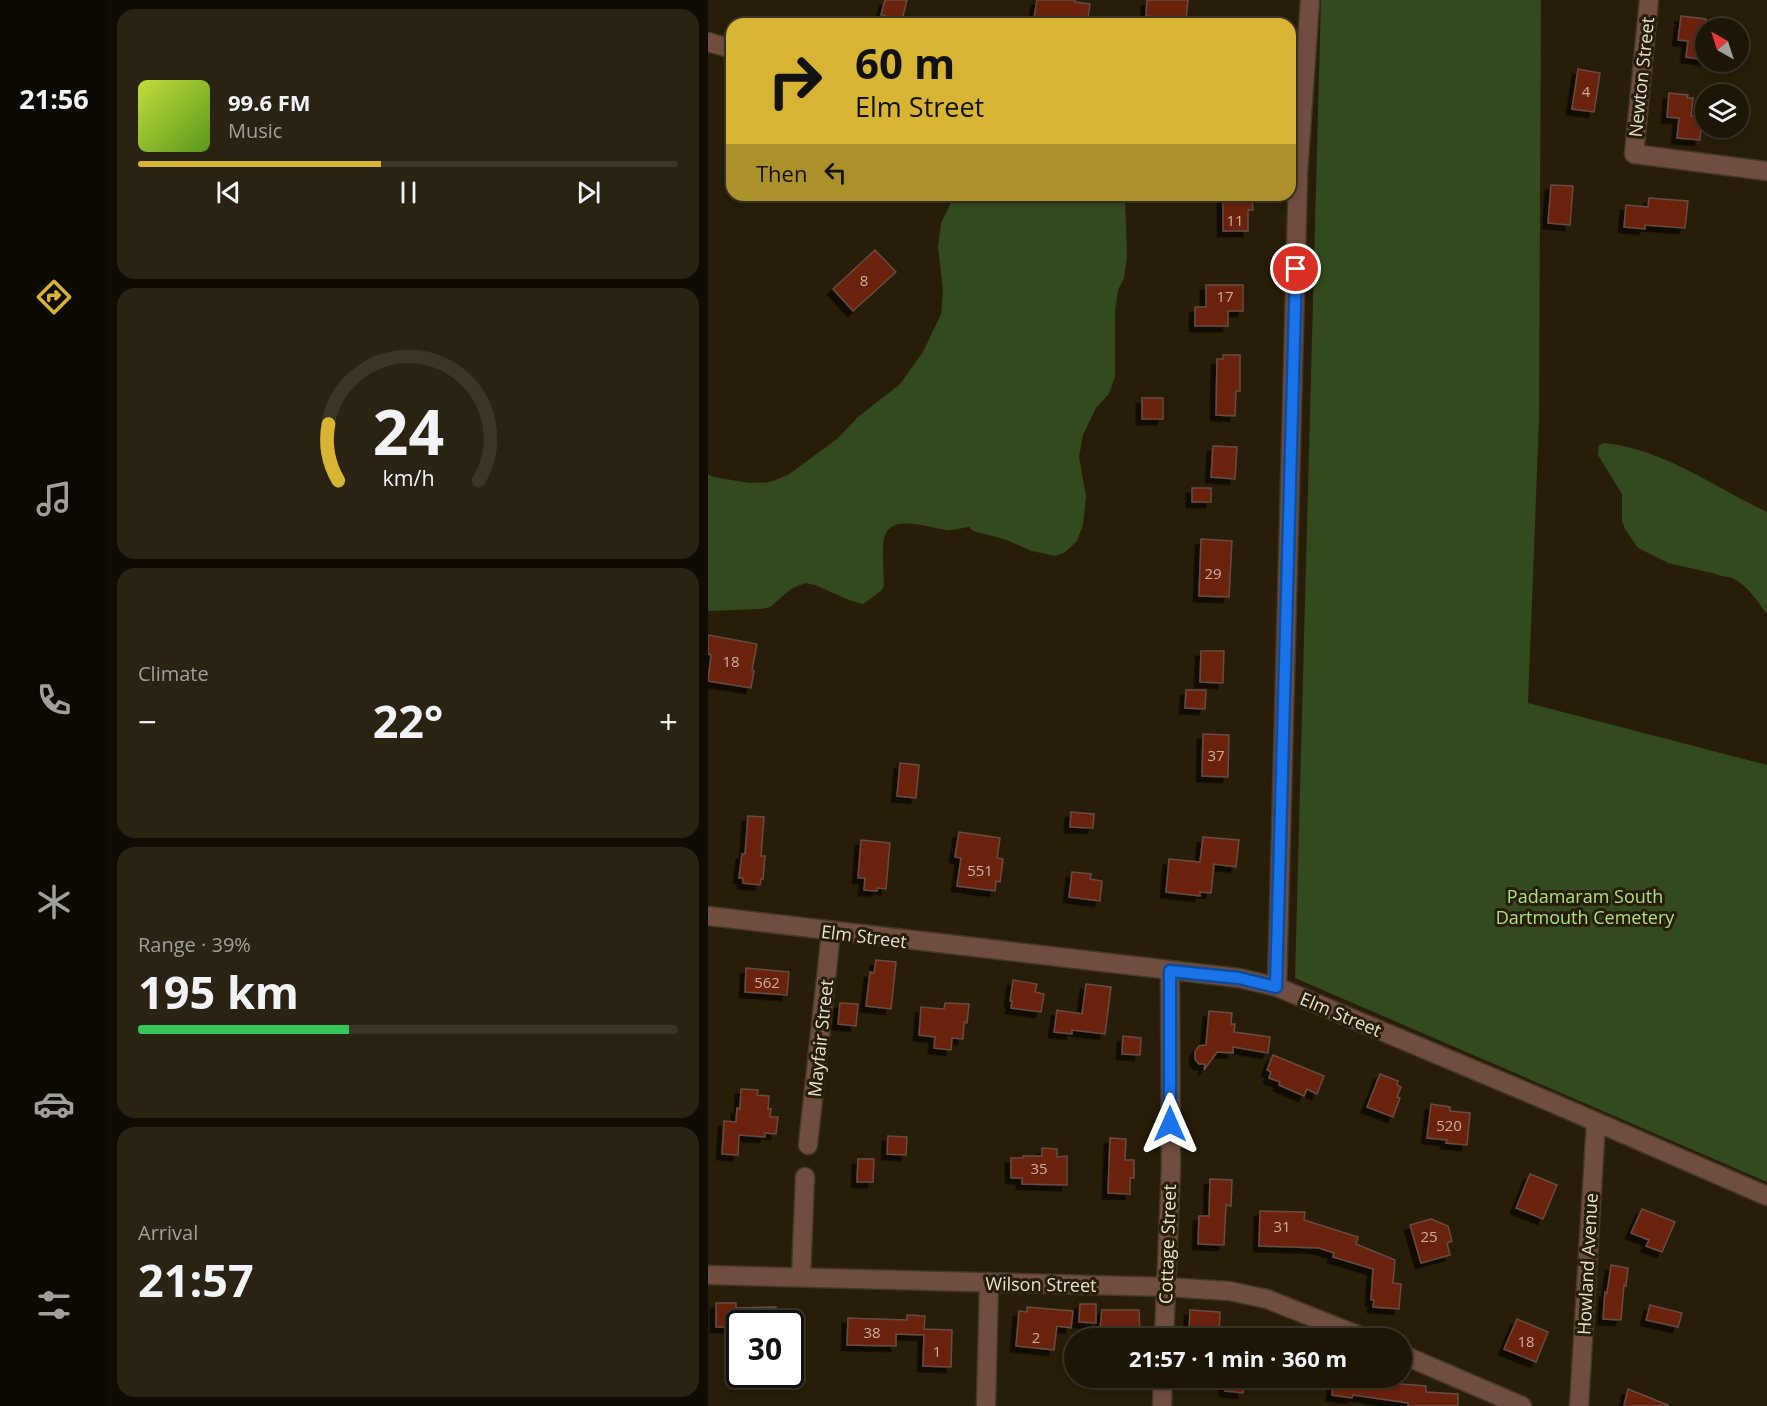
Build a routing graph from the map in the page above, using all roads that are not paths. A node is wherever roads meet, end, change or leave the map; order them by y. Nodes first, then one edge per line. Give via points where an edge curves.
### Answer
1 (1310, 0) edge
2 (1649, 0) edge
3 (708, 42) edge
4 (726, 47) edge
5 (1767, 171) edge
6 (708, 916) edge
7 (831, 932) junction
8 (1170, 971) junction
9 (1276, 987) junction
10 (1596, 1122) junction
11 (808, 1145) dead end
12 (805, 1177) dead end
13 (1767, 1196) edge
14 (708, 1275) edge
15 (801, 1277) junction
16 (989, 1282) junction
17 (1166, 1287) junction
18 (1164, 1328) edge
19 (1340, 1328) edge
20 (1412, 1359) edge
21 (1163, 1388) edge
22 (986, 1406) edge
23 (1162, 1406) edge
24 (1522, 1406) edge
25 (1579, 1406) edge

1 - 9 street via 1298,173
2 - 5 street, Newton Street via 1634,154
3 - 4 street
6 - 7 street, Elm Street
7 - 8 street, Elm Street
7 - 11 street, Mayfair Street
8 - 9 street, Elm Street via 1239,978
8 - 17 street, Cottage Street via 1171,1167
9 - 10 street, Elm Street
10 - 13 street, Elm Street
10 - 25 street, Howland Avenue
12 - 15 street
14 - 15 street, Wilson Street
15 - 16 street, Wilson Street
16 - 17 street, Wilson Street
16 - 22 street
17 - 18 street, Cottage Street
17 - 19 street, Wilson Street via 1229,1291 1268,1299
20 - 24 street
21 - 23 street

